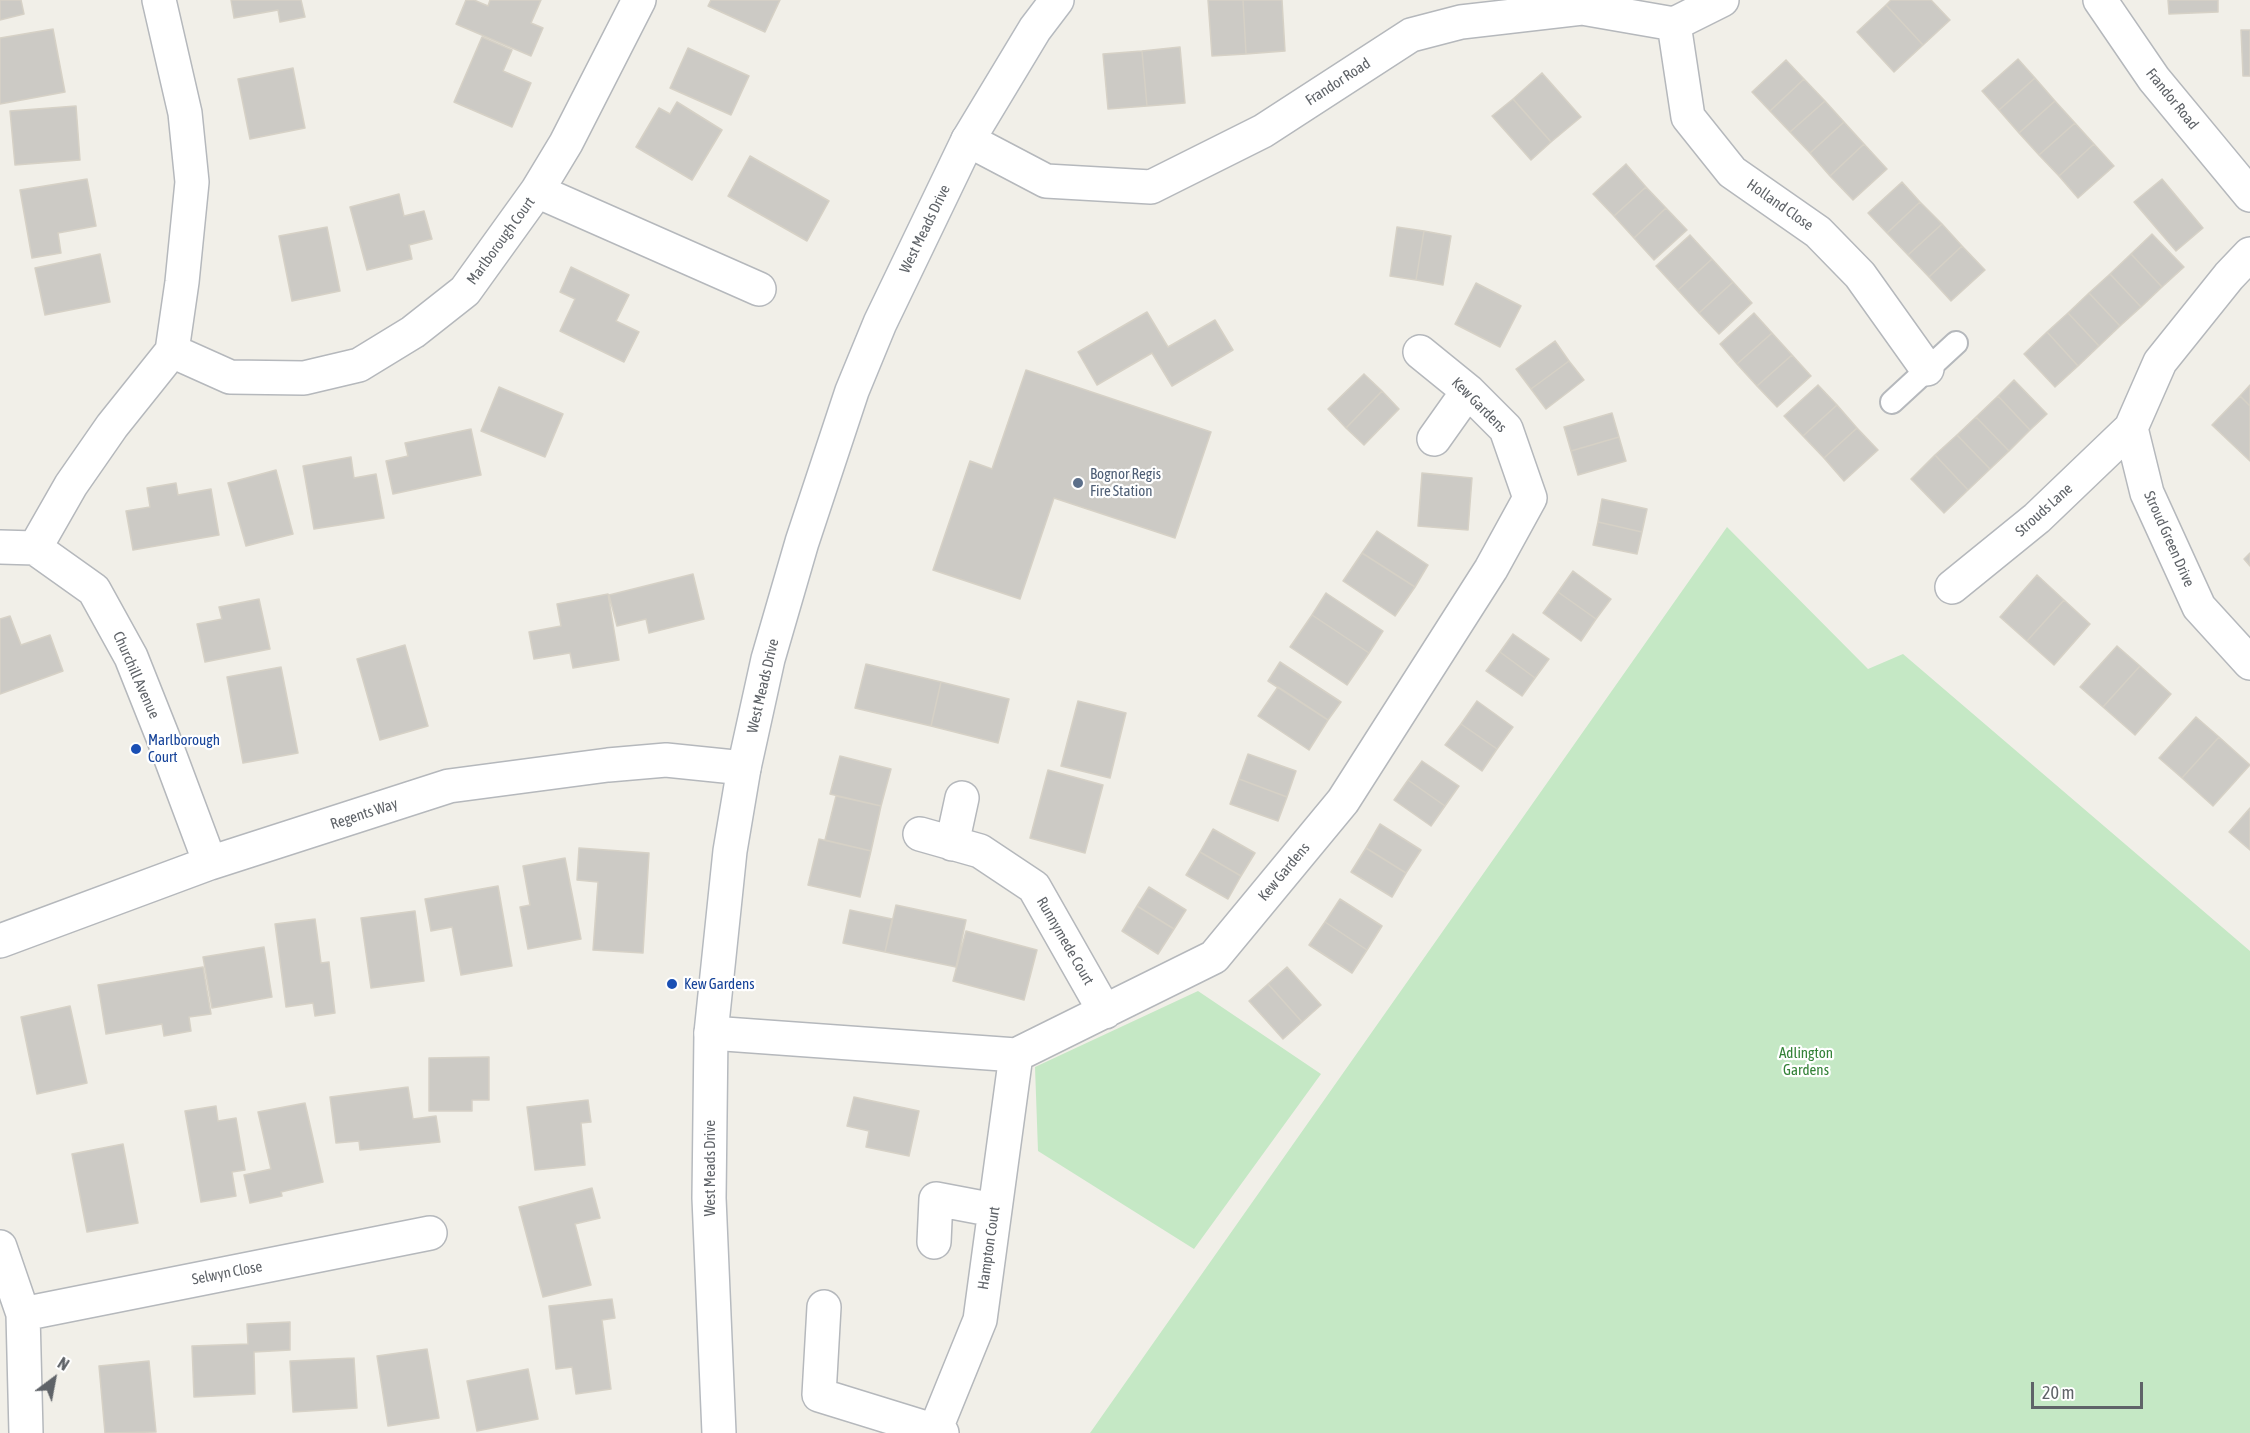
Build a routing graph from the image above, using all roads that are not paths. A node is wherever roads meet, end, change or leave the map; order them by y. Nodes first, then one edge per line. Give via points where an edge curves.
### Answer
1 (159, 0) edge
2 (639, 0) edge
3 (1058, 0) edge
4 (1722, 0) edge
5 (2100, 0) edge
6 (1674, 24) junction
7 (968, 140) junction
8 (537, 191) junction
9 (2250, 195) edge
10 (2250, 254) edge
11 (759, 289) dead end
12 (1956, 343) dead end
13 (172, 351) junction
14 (1420, 352) dead end
15 (1927, 369) junction
16 (1468, 391) junction
17 (1892, 402) dead end
18 (2131, 428) junction
19 (1434, 439) dead end
20 (0, 547) edge
21 (35, 548) junction
22 (1952, 587) dead end
23 (2250, 663) edge
24 (744, 768) junction
25 (962, 798) dead end
26 (920, 834) dead end
27 (952, 844) junction
28 (210, 863) junction
29 (0, 941) edge
30 (1106, 1012) junction
31 (711, 1033) junction
32 (1016, 1055) junction
33 (994, 1210) junction
34 (430, 1233) dead end
35 (934, 1242) dead end
36 (0, 1247) edge
37 (825, 1306) dead end
38 (23, 1314) junction
39 (937, 1432) edge
40 (26, 1433) edge
41 (720, 1433) edge

1 - 13 street via 185,113 192,182
2 - 8 street, Marlborough Court
3 - 7 street, West Meads Drive via 1035,29
4 - 6 street
5 - 9 street, Frandor Road via 2154,79
6 - 7 street, Frandor Road via 1582,9 1461,22 1411,35 1263,131 1151,187 1046,181
6 - 15 street, Holland Close via 1688,117 1732,172 1818,232 1860,275
7 - 24 street, West Meads Drive via 880,323 852,391 768,659
8 - 11 street, Marlborough Court
8 - 13 street, Marlborough Court via 465,291 412,332 359,365 304,378 230,377
10 - 18 street via 2160,362
12 - 15 lane
13 - 21 street via 70,485
14 - 16 street, Kew Gardens
15 - 17 lane
16 - 19 street
16 - 30 street, Kew Gardens via 1506,429 1530,498 1491,569 1343,801 1214,957
18 - 22 street, Strouds Lane via 2037,518
18 - 23 street, Stroud Green Drive via 2147,493 2199,607
20 - 21 street
21 - 28 street, Churchill Avenue via 94,590 131,657
24 - 28 street, Regents Way via 666,760 449,786
24 - 31 street, West Meads Drive via 730,851
25 - 27 street
26 - 27 street, Runnymede Court
27 - 30 street, Runnymede Court via 980,852 1034,887
28 - 29 street, Regents Way
30 - 32 street, Kew Gardens
31 - 32 street, Kew Gardens
31 - 41 street, West Meads Drive via 709,1198
32 - 33 street, Hampton Court
33 - 35 street via 936,1199
33 - 39 street, Hampton Court via 980,1320
34 - 38 street, Selwyn Close
36 - 38 street
37 - 39 street via 819,1395
38 - 40 street

